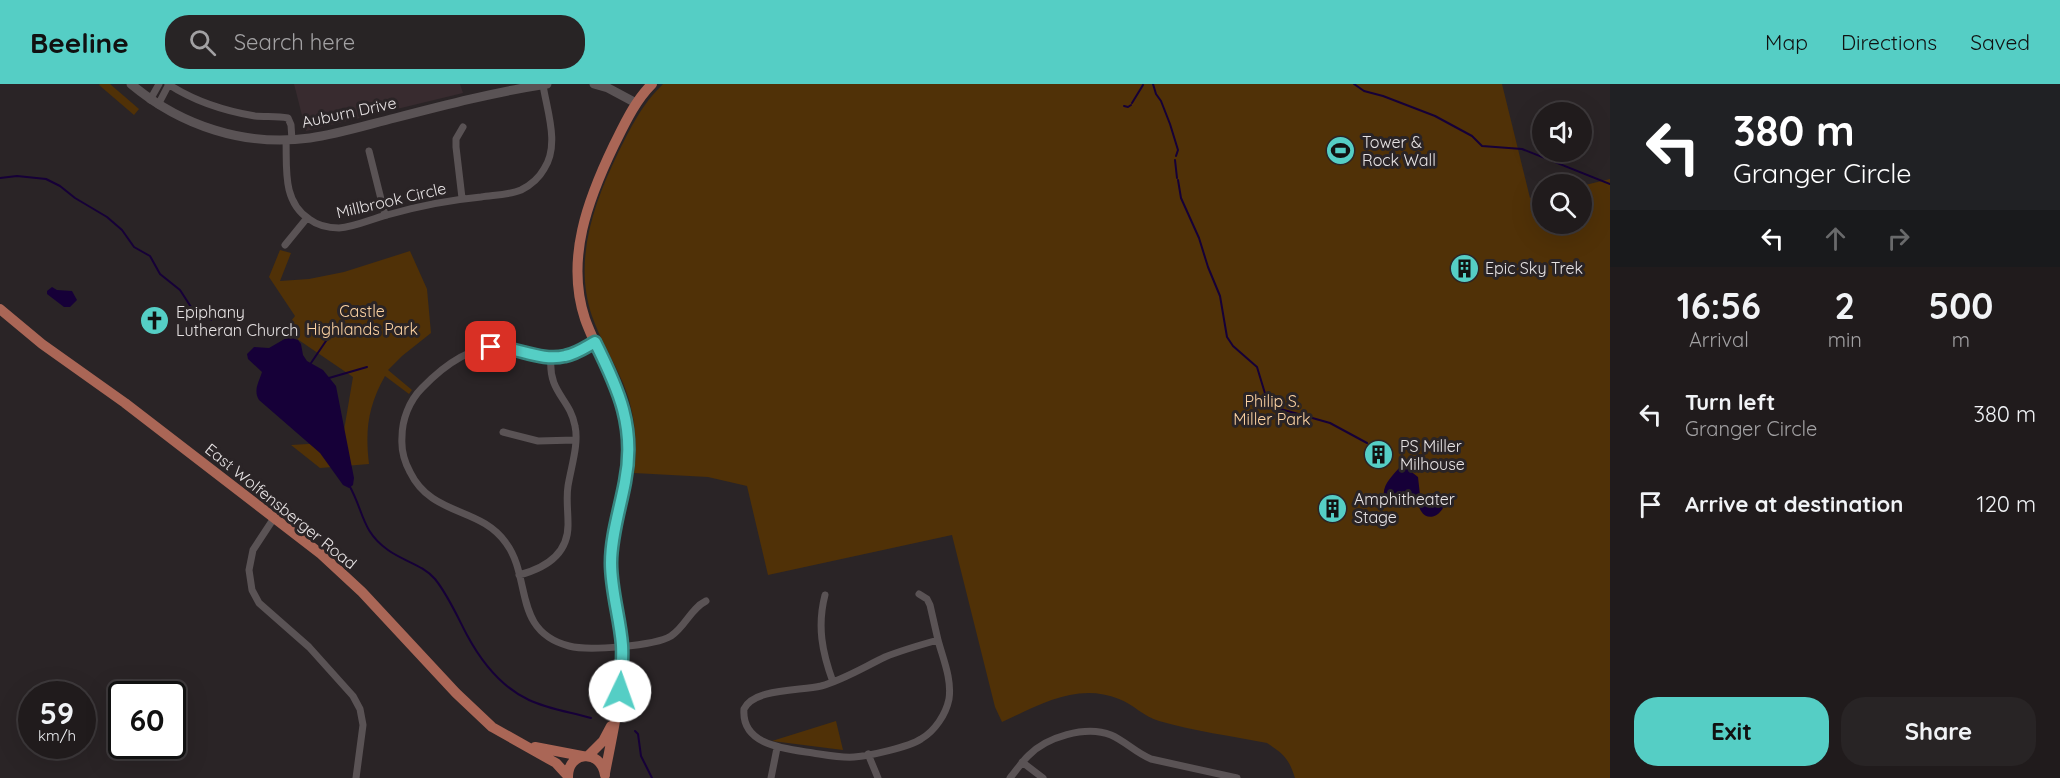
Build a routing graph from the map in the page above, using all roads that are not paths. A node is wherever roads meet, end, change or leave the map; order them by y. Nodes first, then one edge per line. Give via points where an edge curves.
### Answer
1 (131, 84) edge
2 (159, 84) edge
3 (169, 84) edge
4 (545, 84) edge
5 (594, 84) edge
6 (652, 84) edge
7 (154, 102) junction
8 (636, 103) junction
9 (462, 127) dead end
10 (289, 140) junction
11 (369, 151) dead end
12 (462, 198) junction
13 (385, 215) junction
14 (307, 218) junction
15 (285, 245) dead end
16 (0, 309) edge
17 (595, 342) junction
18 (551, 358) junction
19 (503, 432) dead end
20 (575, 440) junction
21 (274, 518) junction
22 (519, 575) junction
23 (919, 594) dead end
24 (825, 595) dead end
25 (706, 601) dead end
26 (938, 640) junction
27 (622, 646) junction
28 (833, 682) junction
29 (616, 716) junction
30 (525, 745) junction
31 (777, 748) junction
32 (868, 754) junction
33 (585, 756) junction
34 (1022, 762) junction
35 (567, 777) edge
36 (606, 777) edge
37 (356, 778) edge
38 (771, 778) edge
39 (878, 778) edge
40 (1010, 778) edge
41 (1043, 778) edge
42 (1237, 778) edge

1 - 7 street, Auburn Drive
2 - 7 street
3 - 7 street
3 - 10 street via 223,109 288,118
4 - 10 street, Auburn Drive via 323,136
4 - 12 street, Millbrook Circle via 552,144 544,170 515,192
5 - 8 street
6 - 8 main road
7 - 10 street, Auburn Drive via 191,122 224,133
8 - 17 main road via 604,165 581,233 577,262 579,293
9 - 12 street via 456,147
10 - 14 street via 288,187 296,207
11 - 13 street
12 - 13 street, Millbrook Circle
13 - 14 street, Millbrook Circle via 340,228
14 - 15 street
16 - 21 main road, East Wolfensberger Road
17 - 18 street via 571,355
17 - 27 main road via 617,387 628,430 628,469 611,564
18 - 20 street via 553,383 571,414
18 - 22 street via 503,347 468,353 417,393 403,427 404,458 422,491 441,505 481,521 500,536 510,548
19 - 20 street via 538,441
20 - 22 street via 563,547 547,565
21 - 30 main road, East Wolfensberger Road via 362,592 484,720
21 - 37 street via 253,550 249,570 252,590 259,603 309,647 353,696 363,725
22 - 27 street via 530,615 553,639 575,647
23 - 26 street via 930,604
24 - 28 street via 821,634
25 - 27 street via 669,637
26 - 28 street via 897,652
26 - 32 street via 950,691 945,712 921,739
27 - 29 main road
28 - 31 street via 770,694 746,705 745,721 753,734
29 - 33 main road via 603,741
29 - 36 main road
30 - 33 main road, East Wolfensberger Road
30 - 35 main road, East Wolfensberger Road via 556,763
31 - 32 street via 846,756
31 - 38 street
32 - 39 street
33 - 35 main road via 571,763
33 - 36 main road via 600,761
34 - 40 street
34 - 41 street
34 - 42 street via 1059,738 1090,731 1112,736 1151,759

